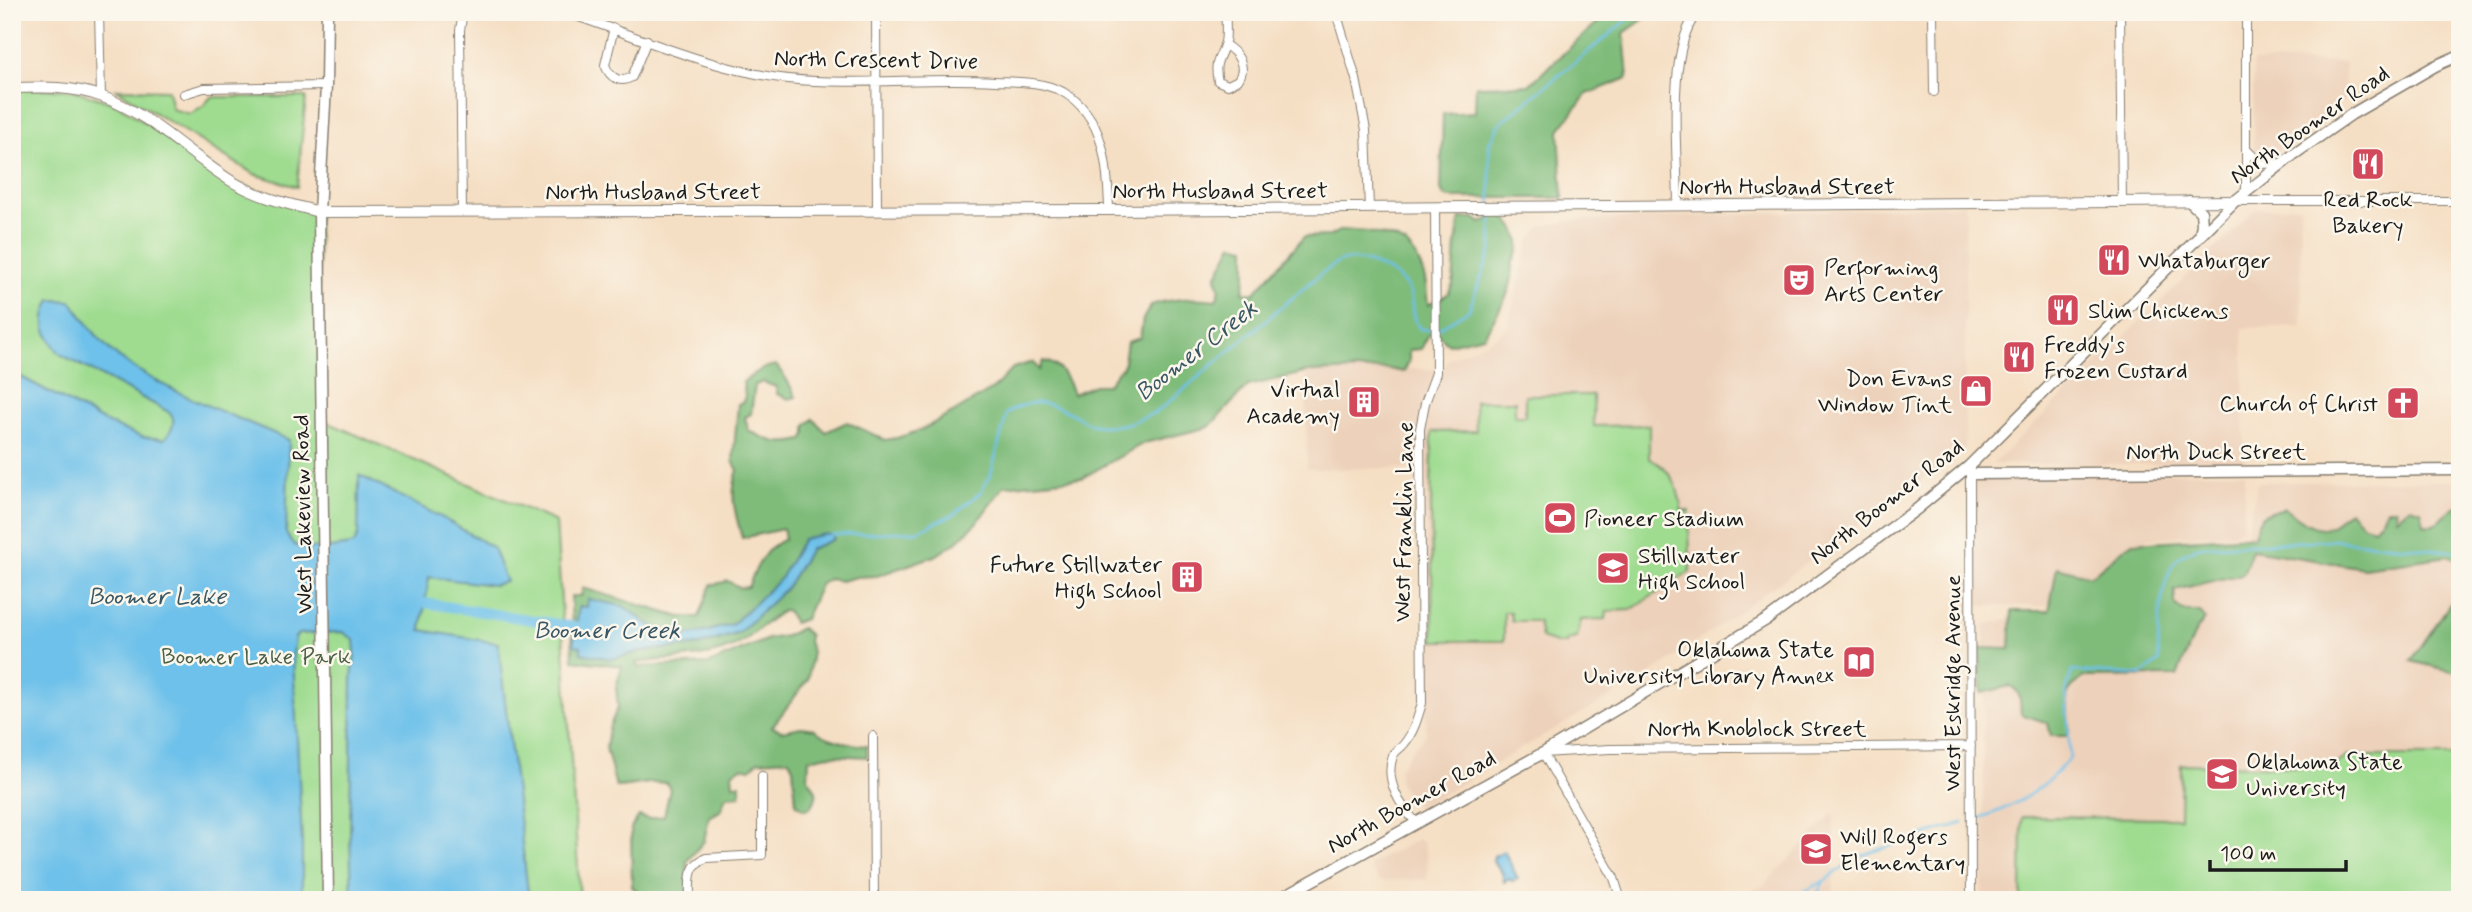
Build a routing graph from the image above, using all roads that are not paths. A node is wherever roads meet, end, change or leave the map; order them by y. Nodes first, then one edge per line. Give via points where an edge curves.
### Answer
1 (99, 12) edge
2 (327, 12) edge
3 (463, 12) edge
4 (564, 12) edge
5 (876, 12) edge
6 (1226, 12) edge
7 (1336, 12) edge
8 (1698, 12) edge
9 (1933, 12) edge
10 (2120, 12) edge
11 (2246, 12) edge
12 (614, 28) junction
13 (647, 40) junction
14 (1225, 45) junction
15 (2460, 55) edge
16 (876, 81) junction
17 (326, 86) junction
18 (12, 88) edge
19 (1934, 92) dead end
20 (184, 94) dead end
21 (101, 96) junction
22 (2246, 149) junction
23 (2283, 163) junction
24 (2246, 192) junction
25 (2189, 201) junction
26 (2235, 201) junction
27 (2460, 201) edge
28 (2122, 202) junction
29 (1678, 206) junction
30 (1369, 208) junction
31 (1436, 208) junction
32 (877, 210) junction
33 (1109, 210) junction
34 (319, 212) junction
35 (462, 212) junction
36 (2200, 236) junction
37 (1971, 470) junction
38 (2460, 470) edge
39 (873, 736) dead end
40 (1971, 746) junction
41 (1543, 753) junction
42 (762, 776) dead end
43 (1416, 822) junction
44 (328, 900) edge
45 (690, 900) edge
46 (874, 900) edge
47 (1277, 900) edge
48 (1621, 900) edge
49 (1971, 900) edge

1 - 21 street
2 - 17 main road, West Lakeview Road
3 - 35 street
4 - 12 street, North Crescent Drive
5 - 16 street
6 - 14 street
7 - 30 street via 1366,130
8 - 29 street via 1684,38 1676,77
9 - 19 street
10 - 28 street
11 - 22 street
12 - 13 street, North Crescent Drive
12 - 13 street via 605,65 618,80 632,77
13 - 16 street, North Crescent Drive via 756,74
14 - 14 street via 1217,59 1216,75 1228,85 1238,80 1243,70 1233,50
15 - 23 main road, North Boomer Road via 2362,108
16 - 32 street
16 - 33 street, North Crescent Drive via 1024,80 1060,91 1077,102 1098,133 1107,169
17 - 20 street via 204,88
17 - 34 main road, West Lakeview Road
18 - 21 street, North Husband Street
21 - 34 street, North Husband Street via 138,114 234,182 285,204
22 - 23 street via 2261,164
22 - 24 street
23 - 24 main road, North Boomer Road
24 - 26 main road, North Boomer Road
25 - 26 street, North Husband Street
25 - 28 street, North Husband Street
25 - 36 main road via 2201,212
26 - 27 street, North Husband Street
26 - 36 main road, North Boomer Road
28 - 29 street, North Husband Street
29 - 31 street, North Husband Street
30 - 31 street, North Husband Street
30 - 33 street, North Husband Street
31 - 43 street, West Franklin Lane via 1436,373 1420,429 1422,703 1417,722 1393,753 1391,766 1391,782
32 - 33 street, North Husband Street
32 - 35 street, North Husband Street
34 - 35 street, North Husband Street
34 - 44 main road, West Lakeview Road
36 - 37 main road, North Boomer Road
37 - 38 main road, North Duck Street
37 - 40 street, West Eskridge Avenue
37 - 41 main road, North Boomer Road via 1768,619
39 - 46 street
40 - 41 street, North Knoblock Street via 1610,748
40 - 49 street, West Eskridge Avenue
41 - 43 main road, North Boomer Road
41 - 48 street via 1614,878
42 - 45 street via 762,855 697,861 690,878
43 - 47 main road, North Boomer Road

